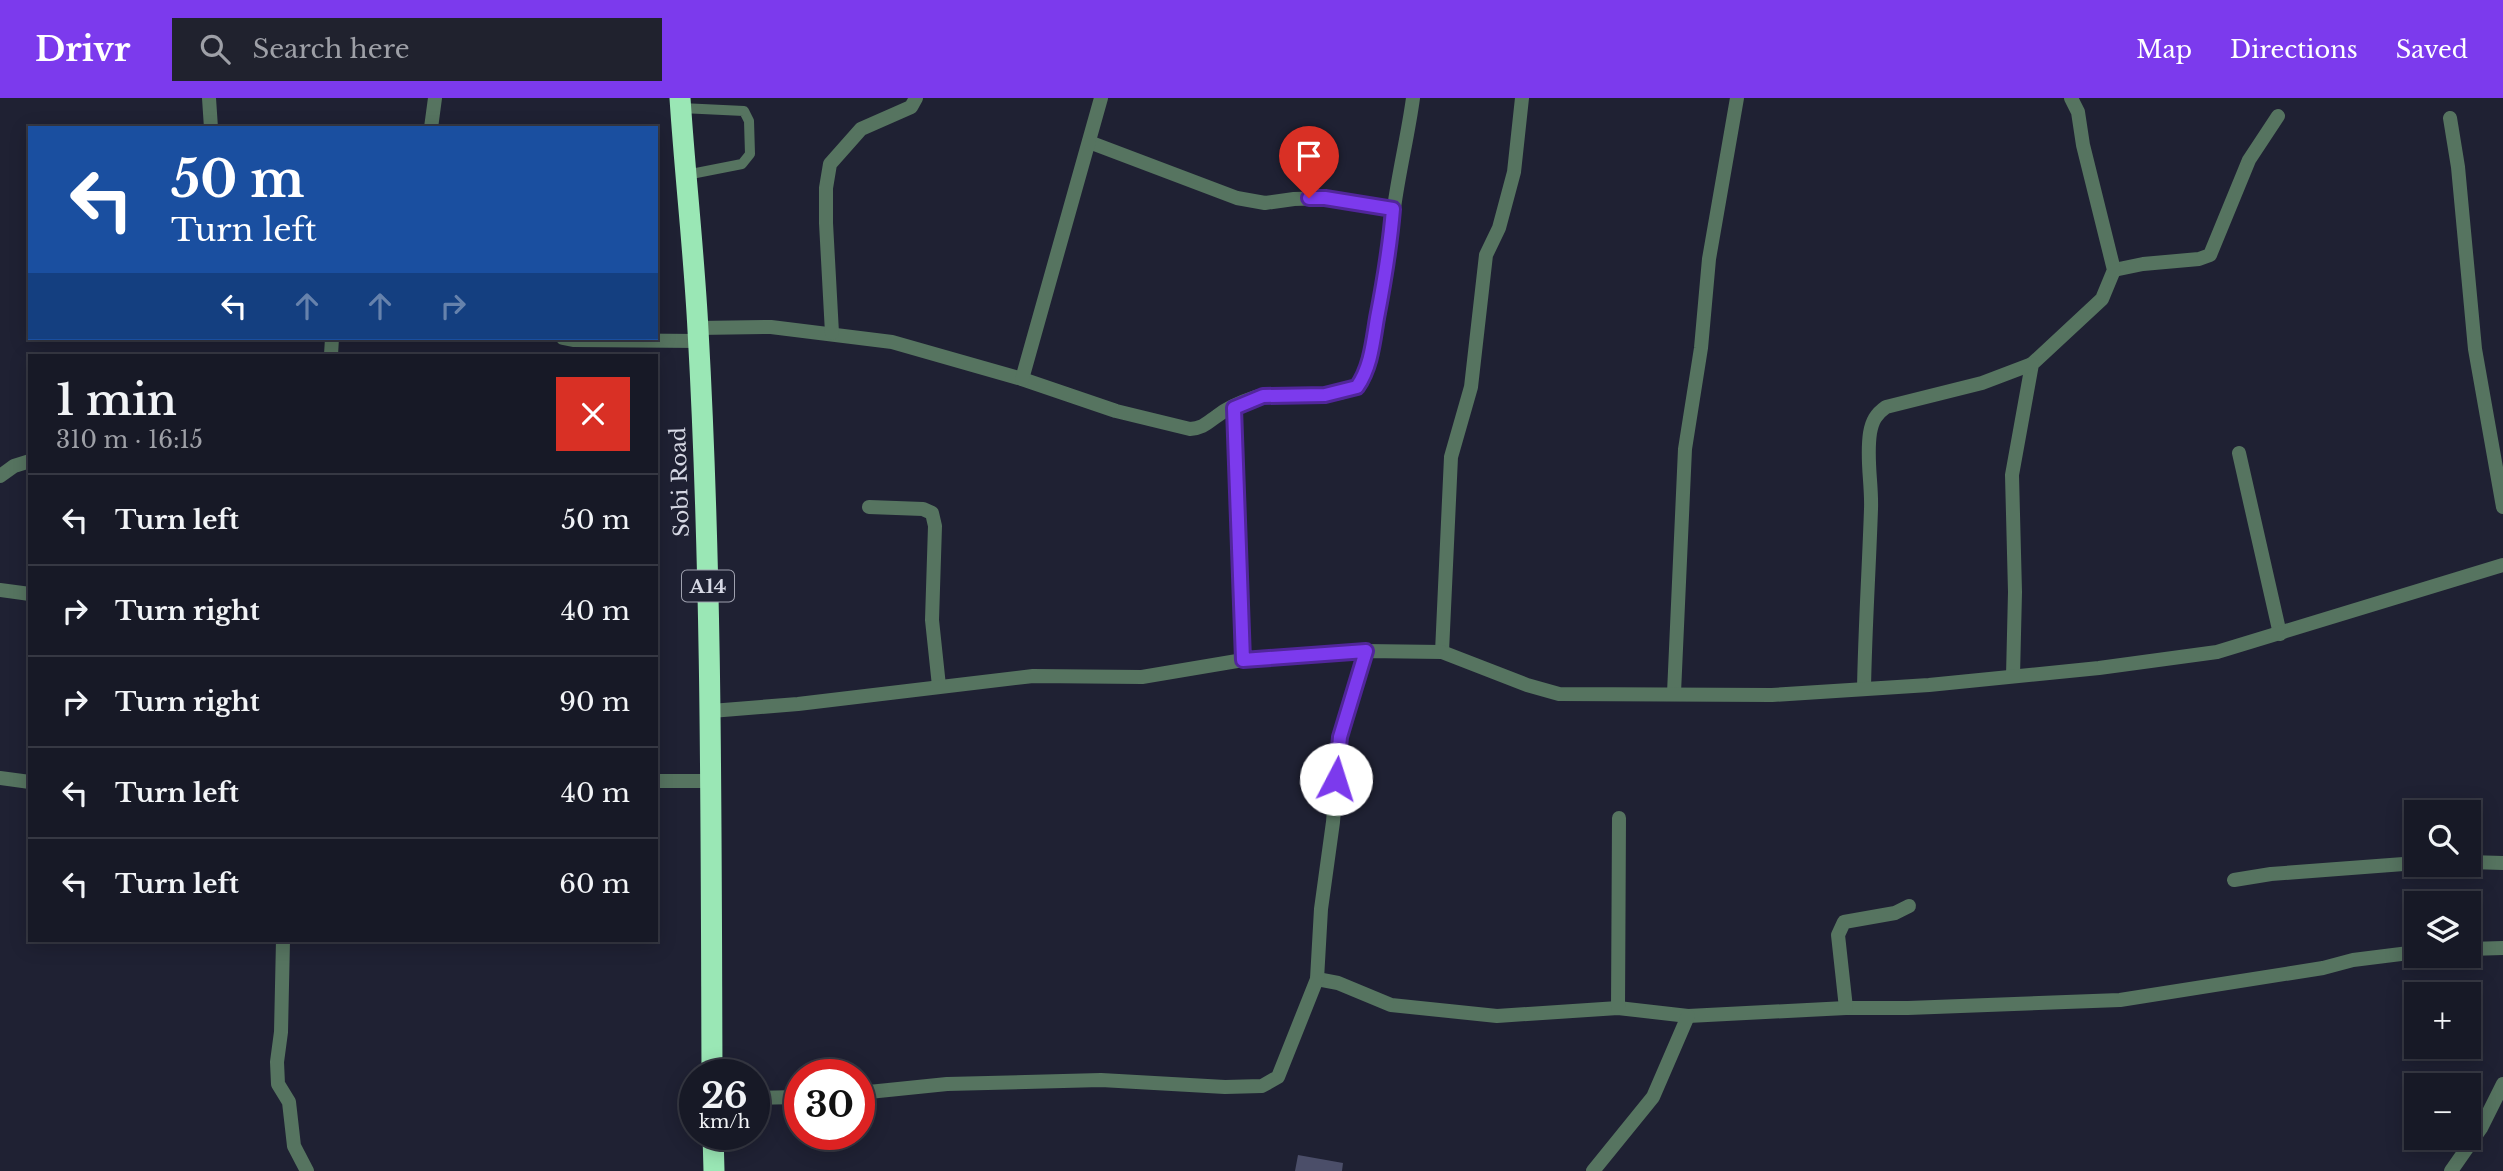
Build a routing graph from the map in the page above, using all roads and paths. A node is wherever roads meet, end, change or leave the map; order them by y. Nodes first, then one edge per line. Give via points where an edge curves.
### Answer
1 (209, 98) edge
2 (435, 98) edge
3 (916, 98) edge
4 (1101, 98) edge
5 (1413, 98) edge
6 (1522, 98) edge
7 (1737, 98) edge
8 (2071, 98) edge
9 (680, 103) edge
10 (2278, 117) dead end
11 (2449, 118) dead end
12 (211, 126) edge
13 (431, 126) edge
14 (1089, 142) junction
15 (686, 175) junction
16 (1393, 209) junction
17 (2114, 270) junction
18 (832, 333) junction
19 (698, 335) junction
20 (658, 337) edge
21 (2032, 364) junction
22 (1022, 379) junction
23 (1234, 408) junction
24 (2239, 453) dead end
25 (28, 462) edge
26 (0, 476) edge
27 (869, 507) dead end
28 (2503, 507) edge
29 (2503, 565) edge
30 (0, 590) edge
31 (28, 594) edge
32 (2280, 634) junction
33 (1366, 651) junction
34 (1442, 652) junction
35 (1243, 660) junction
36 (2012, 676) junction
37 (939, 687) junction
38 (1864, 689) junction
39 (1674, 693) junction
40 (711, 710) junction
41 (0, 778) edge
42 (658, 781) edge
43 (711, 781) junction
44 (28, 782) edge
45 (1619, 818) dead end
46 (2481, 862) edge
47 (2503, 863) edge
48 (2404, 864) edge
49 (2234, 880) dead end
50 (1909, 906) dead end
51 (283, 942) edge
52 (2503, 948) edge
53 (2481, 949) edge
54 (2404, 954) edge
55 (1317, 979) junction
56 (1618, 1007) junction
57 (1846, 1008) junction
58 (1688, 1016) junction
59 (712, 1059) edge
60 (2503, 1084) edge
61 (875, 1091) edge
62 (713, 1150) edge
63 (307, 1171) edge
64 (714, 1171) edge
65 (1593, 1171) edge
66 (2452, 1171) edge

1 - 12 street
2 - 13 street
3 - 18 street via 911,107 862,129 830,163 826,188
4 - 14 street
5 - 16 street
6 - 34 street via 1514,172 1499,228 1486,255 1471,387 1451,457
7 - 39 street via 1709,260 1685,449
8 - 17 street
9 - 15 highway, Sobi Road / A14
9 - 15 lane via 744,111 749,121 750,154 743,164
10 - 17 street via 2249,160 2210,255
11 - 28 street via 2458,166 2475,349
14 - 16 street via 1237,198 1265,203 1325,198
14 - 22 street
15 - 19 highway, Sobi Road / A14
16 - 23 street via 1370,358 1357,387 1325,395 1263,396
17 - 21 street via 2102,299
18 - 19 street via 771,327
18 - 22 street via 892,342
19 - 20 street
19 - 40 highway, Sobi Road / A14
21 - 36 street via 2012,475
21 - 38 street via 1982,383 1886,407 1875,415 1868,460 1872,506
22 - 23 street via 1115,411 1190,429 1202,428
23 - 35 street
24 - 32 street
25 - 26 street
27 - 37 street via 932,513 932,620
29 - 32 street
30 - 31 street
32 - 36 street via 2217,652
33 - 34 street
33 - 35 street
33 - 55 street via 1340,737
34 - 39 street via 1559,694
35 - 37 street via 1142,677 1033,676
36 - 38 street
37 - 40 street
38 - 39 street via 1772,695
40 - 43 highway, Sobi Road / A14
41 - 44 street
42 - 43 street
43 - 59 highway, Sobi Road / A14
45 - 56 street
46 - 47 street
48 - 49 street
50 - 57 street via 1844,922 1838,935
51 - 63 street via 278,1084 289,1102 295,1146
52 - 53 street
54 - 57 street via 2120,1000
55 - 56 street via 1391,1005 1497,1016
55 - 61 street via 1278,1077 1262,1086 1101,1080 947,1084
56 - 58 street
57 - 58 street
58 - 65 street via 1653,1097
60 - 66 street
62 - 64 highway

